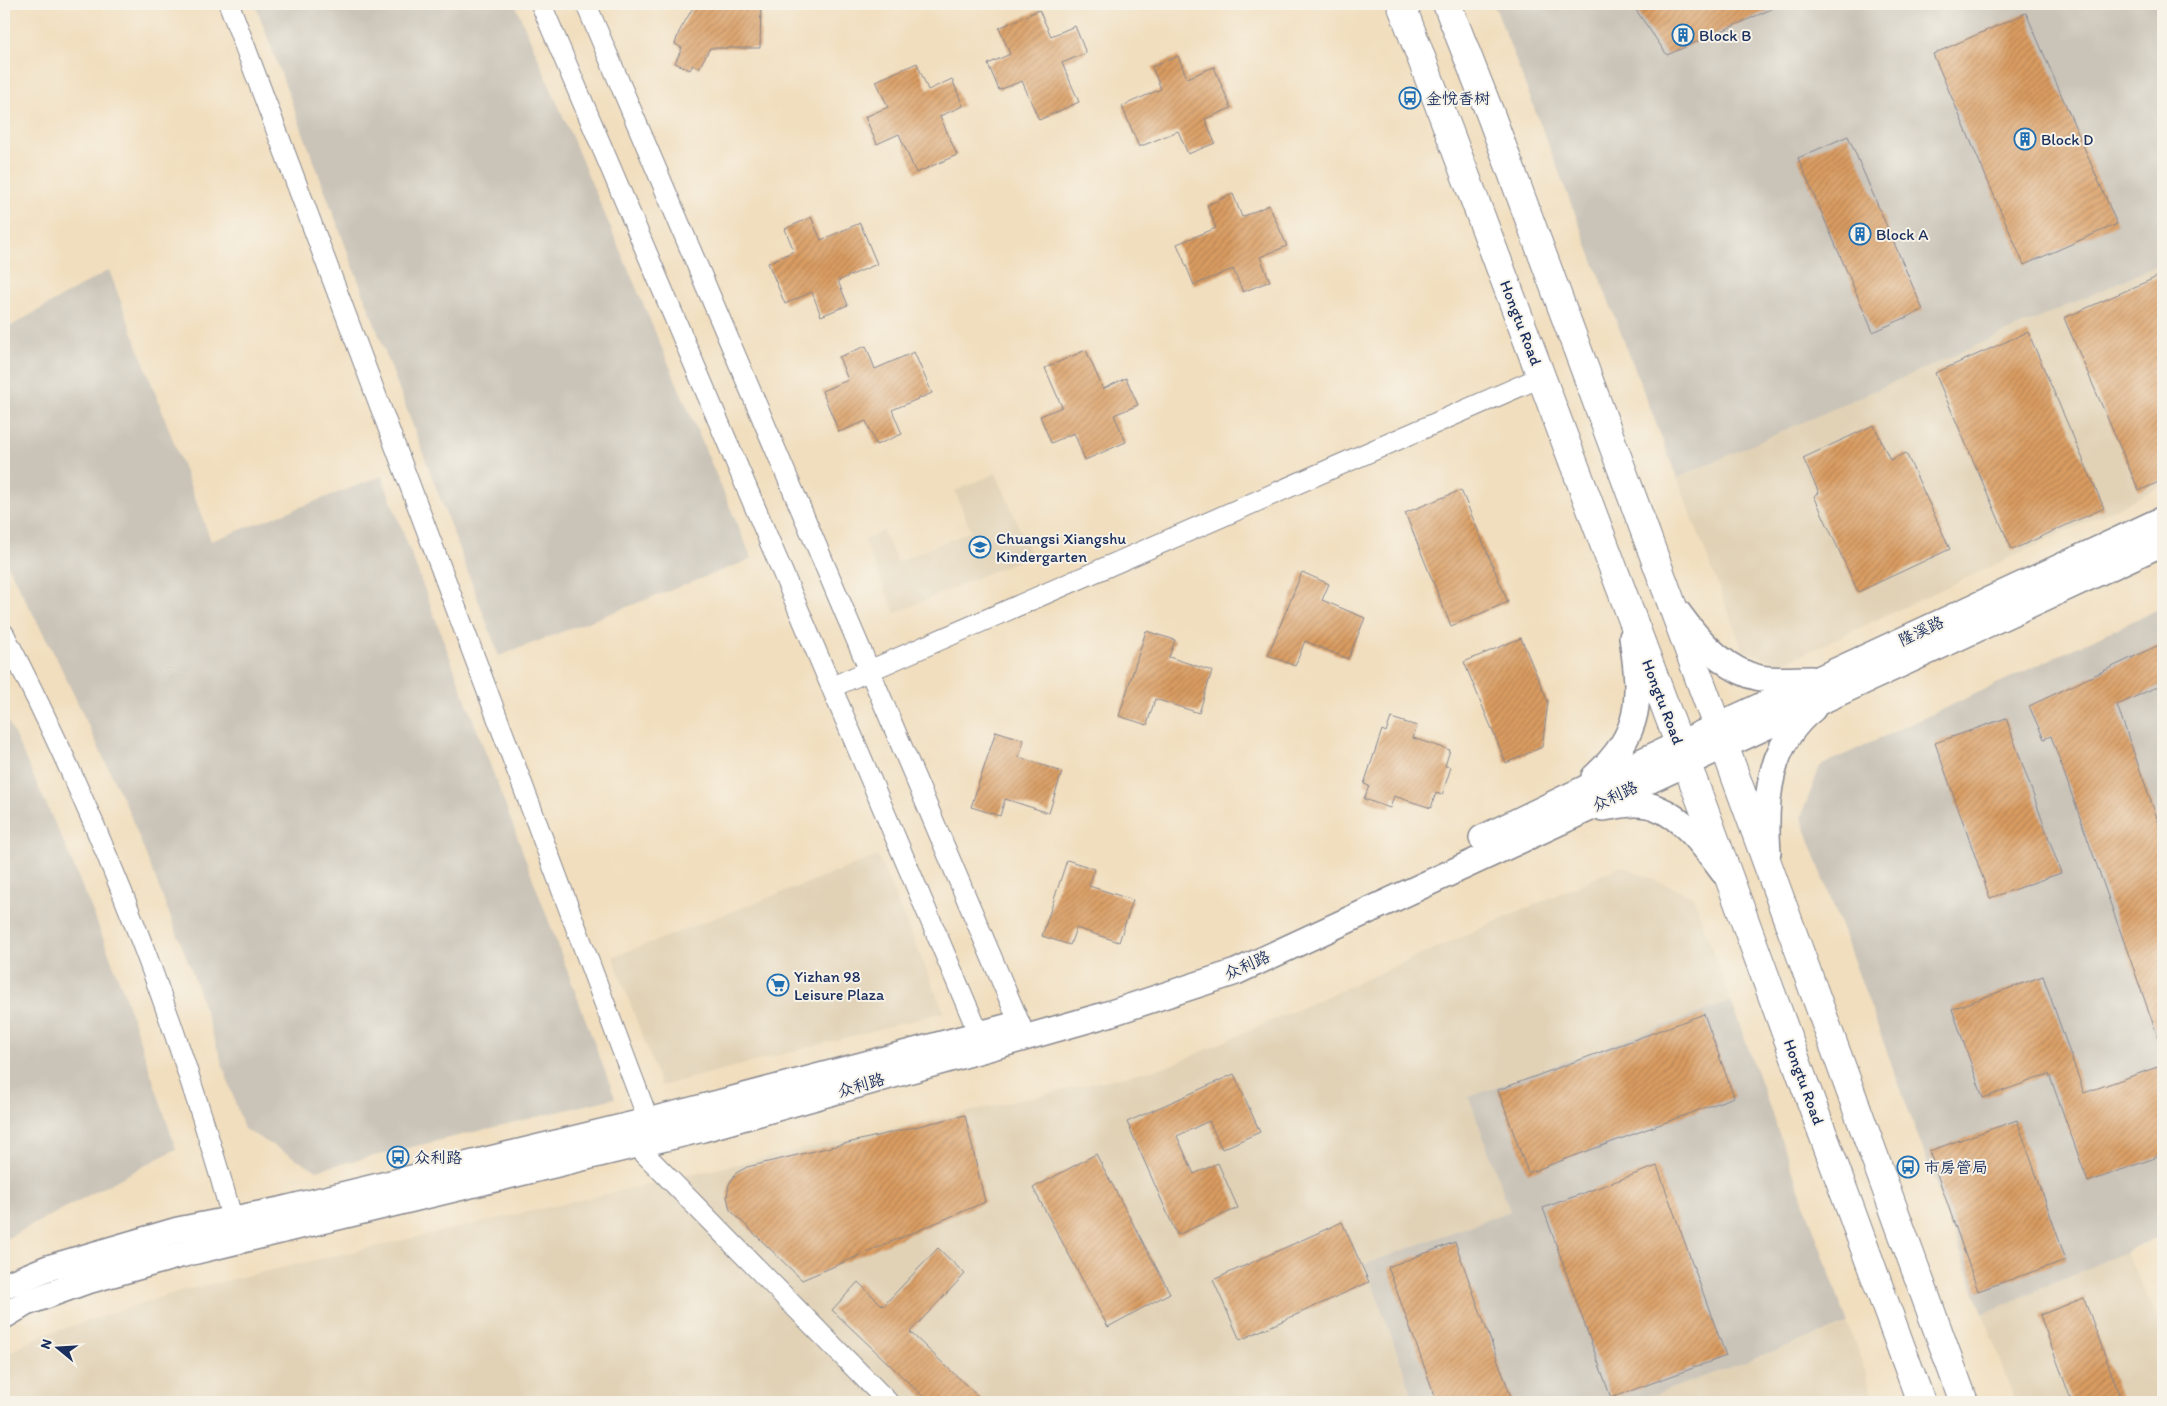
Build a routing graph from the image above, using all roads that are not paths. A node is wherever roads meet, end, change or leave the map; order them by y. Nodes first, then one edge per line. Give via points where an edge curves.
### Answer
1 (229, 4) edge
2 (541, 4) edge
3 (586, 4) edge
4 (1401, 4) edge
5 (1448, 4) edge
6 (1541, 377) junction
7 (2163, 519) edge
8 (2163, 543) edge
9 (1670, 600) junction
10 (1629, 610) junction
11 (4, 634) edge
12 (870, 670) junction
13 (832, 687) junction
14 (1825, 687) junction
15 (1721, 736) junction
16 (1683, 753) junction
17 (1579, 802) junction
18 (1770, 870) junction
19 (1732, 885) junction
20 (1023, 1030) junction
21 (982, 1041) junction
22 (647, 1135) junction
23 (235, 1229) junction
24 (4, 1286) edge
25 (4, 1316) edge
26 (888, 1402) edge
27 (1921, 1402) edge
28 (1964, 1402) edge

1 - 22 street
2 - 13 street
3 - 12 street
4 - 6 main road, Hongtu Road
5 - 9 main road
6 - 10 main road, Hongtu Road
6 - 12 street
7 - 14 street, 隆溪路
8 - 14 street, 隆溪路
9 - 14 street via 1689,628 1734,669 1759,678
9 - 15 main road
10 - 16 main road, Hongtu Road
10 - 17 street via 1638,674 1636,711 1627,739
11 - 23 street via 62,750 128,903 185,1060
12 - 13 street
12 - 20 street
13 - 21 street
14 - 15 street, 隆溪路
14 - 18 street via 1784,741 1770,779 1766,820
15 - 16 street, 隆溪路
15 - 18 main road
16 - 17 street, 众利路
16 - 19 main road, Hongtu Road
17 - 19 street via 1656,808 1683,825 1705,847
17 - 20 street, 众利路 via 1236,972 1105,1015
18 - 28 main road
19 - 27 main road, Hongtu Road
20 - 21 street, 众利路
21 - 22 street, 众利路 via 713,1127
22 - 23 street, 众利路
22 - 26 street
23 - 24 street, 众利路 via 178,1230 48,1268
23 - 25 street, 众利路 via 26,1303

